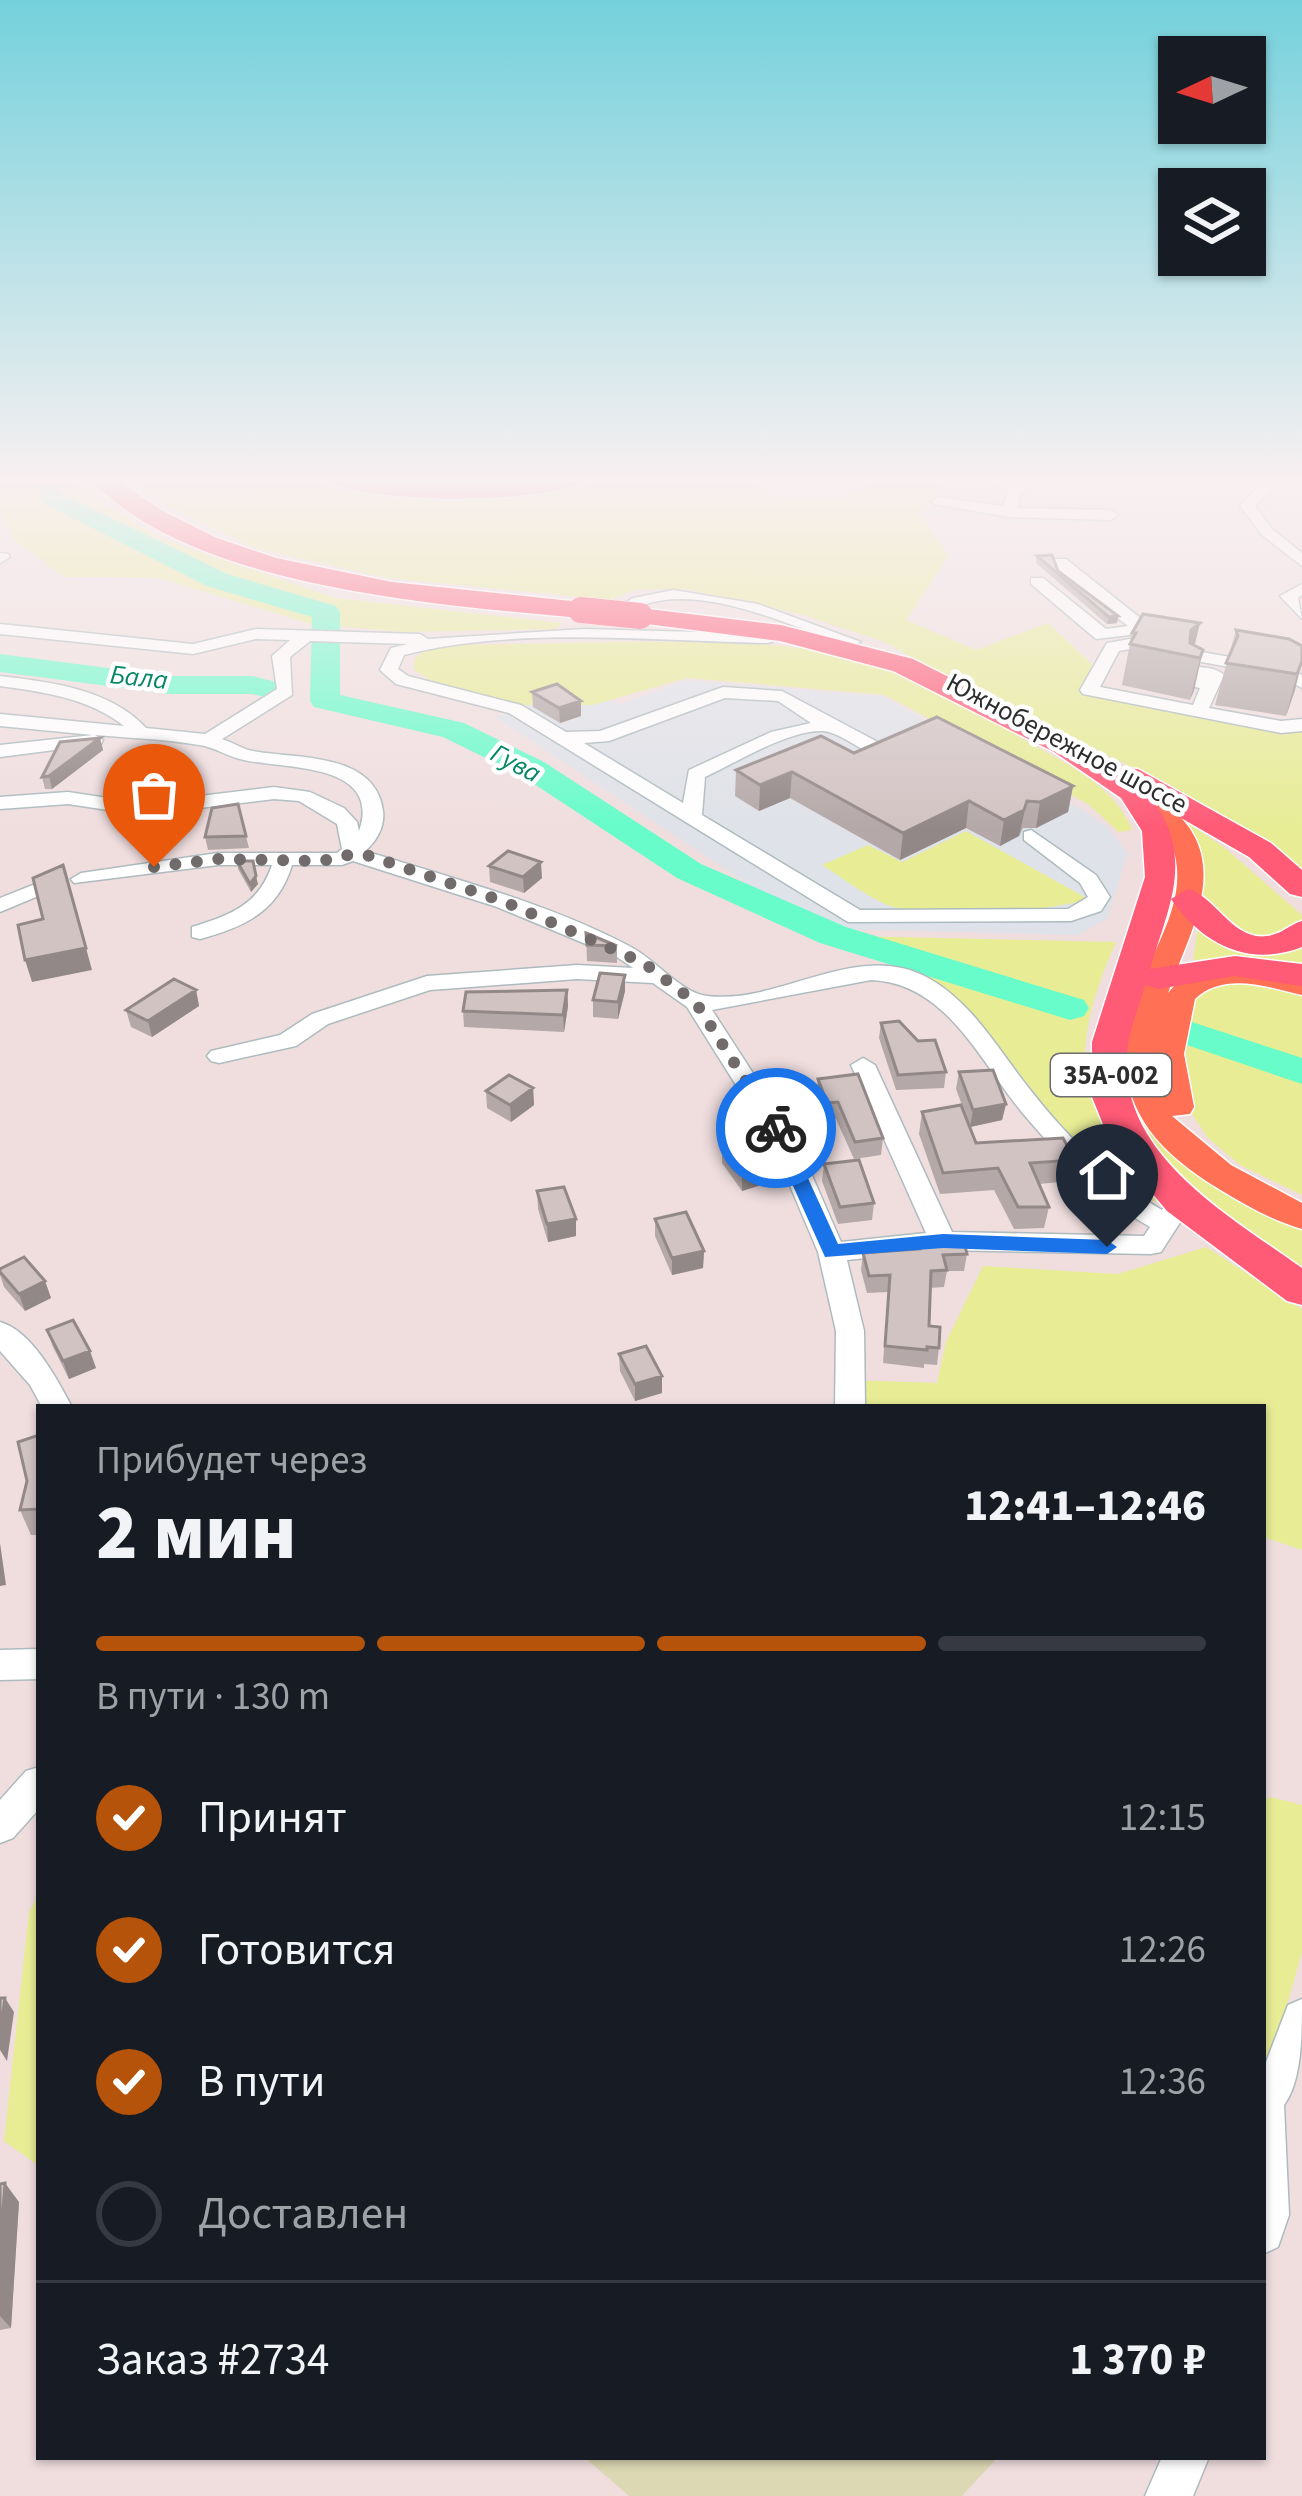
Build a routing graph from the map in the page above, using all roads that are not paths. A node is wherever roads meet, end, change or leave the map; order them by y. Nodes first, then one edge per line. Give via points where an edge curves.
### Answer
1 (436, 595) edge
2 (466, 595) edge
3 (1054, 595) edge
4 (1099, 595) edge
5 (584, 616) junction
6 (0, 629) edge
7 (1139, 630) junction
8 (314, 637) junction
9 (442, 640) junction
10 (861, 648) junction
11 (1176, 652) junction
12 (0, 680) edge
13 (1302, 683) edge
14 (1211, 685) dead end
15 (1199, 711) junction
16 (0, 720) edge
17 (826, 724) junction
18 (1302, 725) edge
19 (140, 734) junction
20 (566, 738) junction
21 (208, 740) junction
22 (0, 751) edge
23 (893, 755) edge
24 (1132, 792) junction
25 (0, 802) edge
26 (692, 815) junction
27 (1031, 836) dead end
28 (1260, 850) junction
29 (353, 854) junction
30 (284, 859) junction
31 (1302, 877) edge
32 (81, 879) dead end
33 (0, 880) edge
34 (48, 885) edge
35 (1302, 887) edge
36 (1188, 899) junction
37 (10, 900) edge
38 (1302, 931) edge
39 (200, 932) dead end
40 (1302, 975) edge
41 (657, 976) junction
42 (1158, 977) junction
43 (1302, 986) edge
44 (696, 1003) junction
45 (218, 1056) dead end
46 (863, 1065) dead end
47 (1302, 1200) edge
48 (1174, 1213) junction
49 (1302, 1217) edge
50 (943, 1241) junction
51 (832, 1252) junction
52 (1302, 1290) edge
53 (0, 1332) edge
54 (55, 1404) edge
55 (850, 1404) edge
56 (36, 1664) edge
57 (0, 1665) edge
58 (36, 1786) edge
59 (0, 1826) edge
60 (1302, 2019) edge
61 (1266, 2097) edge
62 (1266, 2169) edge
63 (1266, 2222) edge
64 (1185, 2460) edge
65 (1169, 2496) edge

1 - 5 highway, Южнобережное шоссе / 35А-002
2 - 5 highway, Южнобережное шоссе / 35А-002
3 - 7 street via 1102,635
4 - 7 street
5 - 9 street
5 - 10 street
5 - 10 highway, Южнобережное шоссе / 35А-002, bridge via 641,614
5 - 10 street via 668,596 756,610
6 - 8 street via 194,650 256,634
7 - 11 street
8 - 9 street
8 - 21 street via 281,656 286,691
9 - 20 street via 397,652 388,670 515,710
10 - 24 highway, Южнобережное шоссе / 35А-002 via 1064,746
10 - 28 highway, Южнобережное шоссе / 35А-002 via 982,694
11 - 13 street via 1284,672
11 - 15 street via 1113,642 1089,690
12 - 19 street via 75,695
14 - 15 street
15 - 18 street
16 - 19 street
17 - 20 street via 782,696 723,692 602,737
17 - 23 street
17 - 26 street via 695,774
19 - 21 street
19 - 22 street
20 - 26 street
21 - 29 street via 245,755 328,764 357,783 374,817
24 - 36 main road via 1186,845
24 - 48 highway, Южнобережное шоссе / 35А-002 via 1157,831 1161,877 1110,1042 1111,1096 1125,1136
25 - 29 street via 68,798 141,808 303,796 347,822
26 - 27 street via 856,917 1022,918 1093,906 1099,897 1089,879
28 - 31 main road
28 - 35 highway, Южнобережное шоссе / 35А-002
29 - 30 street
29 - 41 street via 505,902 625,952
30 - 32 street via 218,859
30 - 39 street via 264,905
33 - 37 street
34 - 37 street
36 - 38 highway via 1217,933 1247,943 1276,944
36 - 42 main road
40 - 42 highway via 1235,966
41 - 44 street
41 - 45 street via 577,972 427,982 320,1019 288,1041
42 - 49 main road via 1140,1052 1153,1112 1178,1142 1249,1192
43 - 47 main road via 1259,976 1201,980 1182,994 1168,1072 1182,1117 1212,1150 1270,1191
44 - 48 street via 724,1006 860,975 921,980 1099,1178 1132,1207
44 - 51 street via 784,1141
46 - 50 street
48 - 50 street via 1150,1245
48 - 52 highway, Южнобережное шоссе / 35А-002
50 - 51 street
51 - 55 street via 850,1331
53 - 54 street
56 - 57 street
58 - 59 street
60 - 61 street via 1282,2080
62 - 63 street
64 - 65 street

